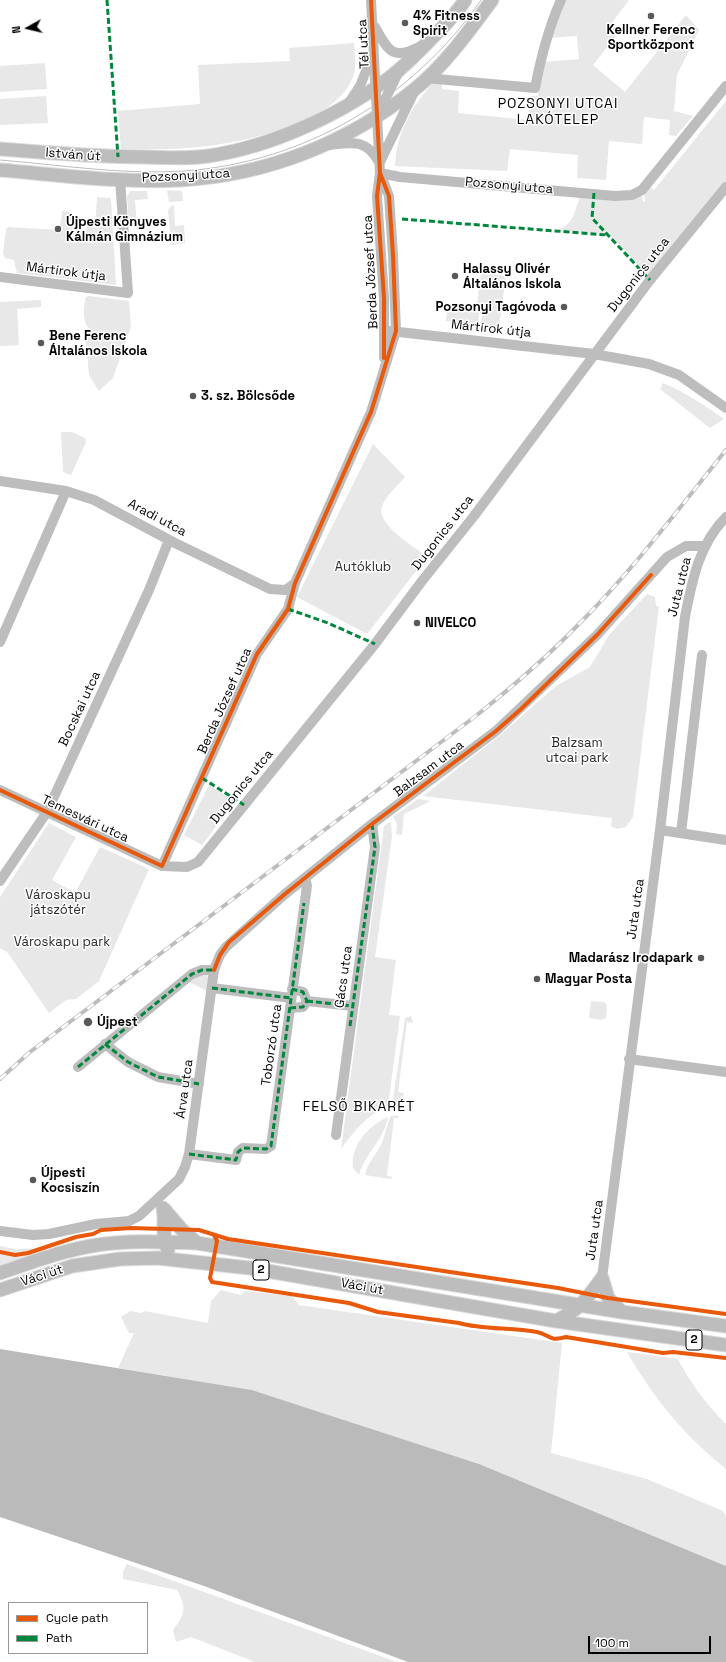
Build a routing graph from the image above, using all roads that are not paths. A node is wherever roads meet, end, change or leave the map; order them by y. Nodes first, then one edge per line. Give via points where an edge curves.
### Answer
1 (371, 0) edge
2 (466, 0) edge
3 (492, 0) edge
4 (561, 0) edge
5 (373, 24) junction
6 (426, 44) junction
7 (375, 47) junction
8 (401, 68) junction
9 (426, 78) junction
10 (376, 86) junction
11 (726, 86) edge
12 (416, 89) junction
13 (349, 104) junction
14 (377, 116) junction
15 (320, 146) junction
16 (0, 149) edge
17 (146, 157) joint
18 (380, 168) junction
19 (0, 170) edge
20 (102, 178) joint
21 (120, 179) junction
22 (726, 187) edge
23 (394, 255) junction
24 (381, 256) junction
25 (0, 277) edge
26 (384, 330) junction
27 (396, 331) junction
28 (594, 354) junction
29 (384, 370) junction
30 (726, 408) edge
31 (0, 481) edge
32 (66, 491) junction
33 (726, 517) edge
34 (169, 540) junction
35 (704, 546) junction
36 (295, 583) junction
37 (0, 642) edge
38 (702, 655) dead end
39 (0, 790) edge
40 (47, 812) junction
41 (372, 824) junction
42 (660, 830) junction
43 (681, 833) junction
44 (726, 840) edge
45 (162, 866) junction
46 (305, 878) junction
47 (0, 881) edge
48 (285, 894) junction
49 (304, 903) junction
50 (214, 970) junction
51 (212, 988) junction
52 (291, 998) junction
53 (307, 1001) junction
54 (353, 1006) junction
55 (105, 1044) junction
56 (629, 1059) junction
57 (78, 1067) dead end
58 (726, 1072) edge
59 (199, 1084) junction
60 (336, 1135) dead end
61 (189, 1154) junction
62 (159, 1204) junction
63 (0, 1231) edge
64 (165, 1242) junction
65 (197, 1244) junction
66 (180, 1260) junction
67 (0, 1273) edge
68 (602, 1278) junction
69 (0, 1290) edge
70 (583, 1305) junction
71 (622, 1312) junction
72 (556, 1321) junction
73 (726, 1326) edge
74 (614, 1328) junction
75 (726, 1345) edge

1 - 5 street, Tél utca
2 - 6 main road, Pozsonyi utca
3 - 9 main road, Pozsonyi utca via 460,44
4 - 9 street via 549,27 536,88
5 - 6 street via 386,47 393,53 408,53
5 - 7 street, Tél utca
6 - 8 main road, Pozsonyi utca
7 - 10 street, Tél utca
7 - 13 street via 360,86
8 - 10 main road, Pozsonyi utca
8 - 14 street
9 - 12 main road, Pozsonyi utca
10 - 13 main road, Pozsonyi utca
10 - 14 street
11 - 18 street, Pozsonyi utca via 642,190 632,195 615,196 400,177
12 - 14 main road, Pozsonyi utca
12 - 18 street via 401,116
13 - 17 main road, Pozsonyi utca via 298,130 252,146 208,156
14 - 15 main road, Pozsonyi utca
14 - 18 street, Berda József utca
15 - 18 street via 349,143 364,145 372,150
15 - 21 main road, Pozsonyi utca via 282,163 239,173 182,180
16 - 17 main road, István út via 92,157
18 - 23 street, Berda József utca via 389,196
18 - 24 street, Berda József utca via 377,196
19 - 20 main road, István út
20 - 21 main road, Pozsonyi utca
21 - 25 street, Mártírok útja via 128,293
22 - 28 street, Dugonics utca via 651,278
23 - 24 street
23 - 27 street, Berda József utca
24 - 26 street, Berda József utca
26 - 27 street, Mártírok útja
26 - 29 street, Berda József utca
27 - 28 street, Mártírok útja
27 - 29 street, Berda József utca
28 - 30 street, Mártírok útja via 649,364 679,375
28 - 45 street, Dugonics utca via 375,644 200,860 187,867
29 - 36 street, Berda József utca via 371,412
31 - 32 street, Aradi utca
32 - 34 street, Aradi utca via 106,506
32 - 37 street
33 - 35 street
34 - 36 street, Aradi utca via 270,589 286,590
34 - 40 street, Bocskai utca
35 - 41 street, Balzsam utca via 686,546 667,557 597,634 521,709 496,731
35 - 42 street, Juta utca via 690,589 685,618
36 - 45 street, Berda József utca via 288,609 257,654
38 - 43 street
39 - 40 street, Temesvári utca
40 - 45 street, Temesvári utca
40 - 47 street, Bocskai utca
41 - 46 street, Balzsam utca
41 - 54 street, Gács utca via 375,847
42 - 43 street
42 - 56 street, Juta utca
43 - 44 street
46 - 48 street, Balzsam utca
46 - 49 street, Toborzó utca via 307,886
48 - 49 street via 297,896
48 - 50 street, Balzsam utca via 229,942
49 - 52 street, Toborzó utca
50 - 51 street, Árva utca
50 - 55 street via 202,970 192,974
51 - 52 street
51 - 59 street, Árva utca
52 - 53 street via 302,992
52 - 53 street via 301,1008
52 - 61 street, Toborzó utca via 270,1146 266,1149 242,1148 236,1160
53 - 54 street
54 - 60 street, Gács utca
55 - 57 street
55 - 59 street via 128,1062 158,1077
56 - 58 street
56 - 68 street, Juta utca
59 - 61 street, Árva utca
61 - 62 street, Árva utca via 179,1178
62 - 63 street, Árva utca via 132,1220 41,1235
62 - 64 main road via 166,1221
62 - 65 main road
64 - 65 main road, Váci út / 2
64 - 66 main road via 171,1253
64 - 67 main road, Váci út / 2 via 96,1245
65 - 70 main road, Váci út / 2
66 - 69 main road, Váci út / 2 via 137,1258 102,1261 66,1268
66 - 72 main road, Váci út / 2 via 250,1268
68 - 70 main road
68 - 71 main road via 608,1298
70 - 71 main road, Váci út / 2
70 - 72 main road
71 - 73 main road, Váci út / 2
71 - 74 main road via 607,1313 598,1319 600,1323
72 - 74 main road, Váci út / 2
74 - 75 main road, Váci út / 2

